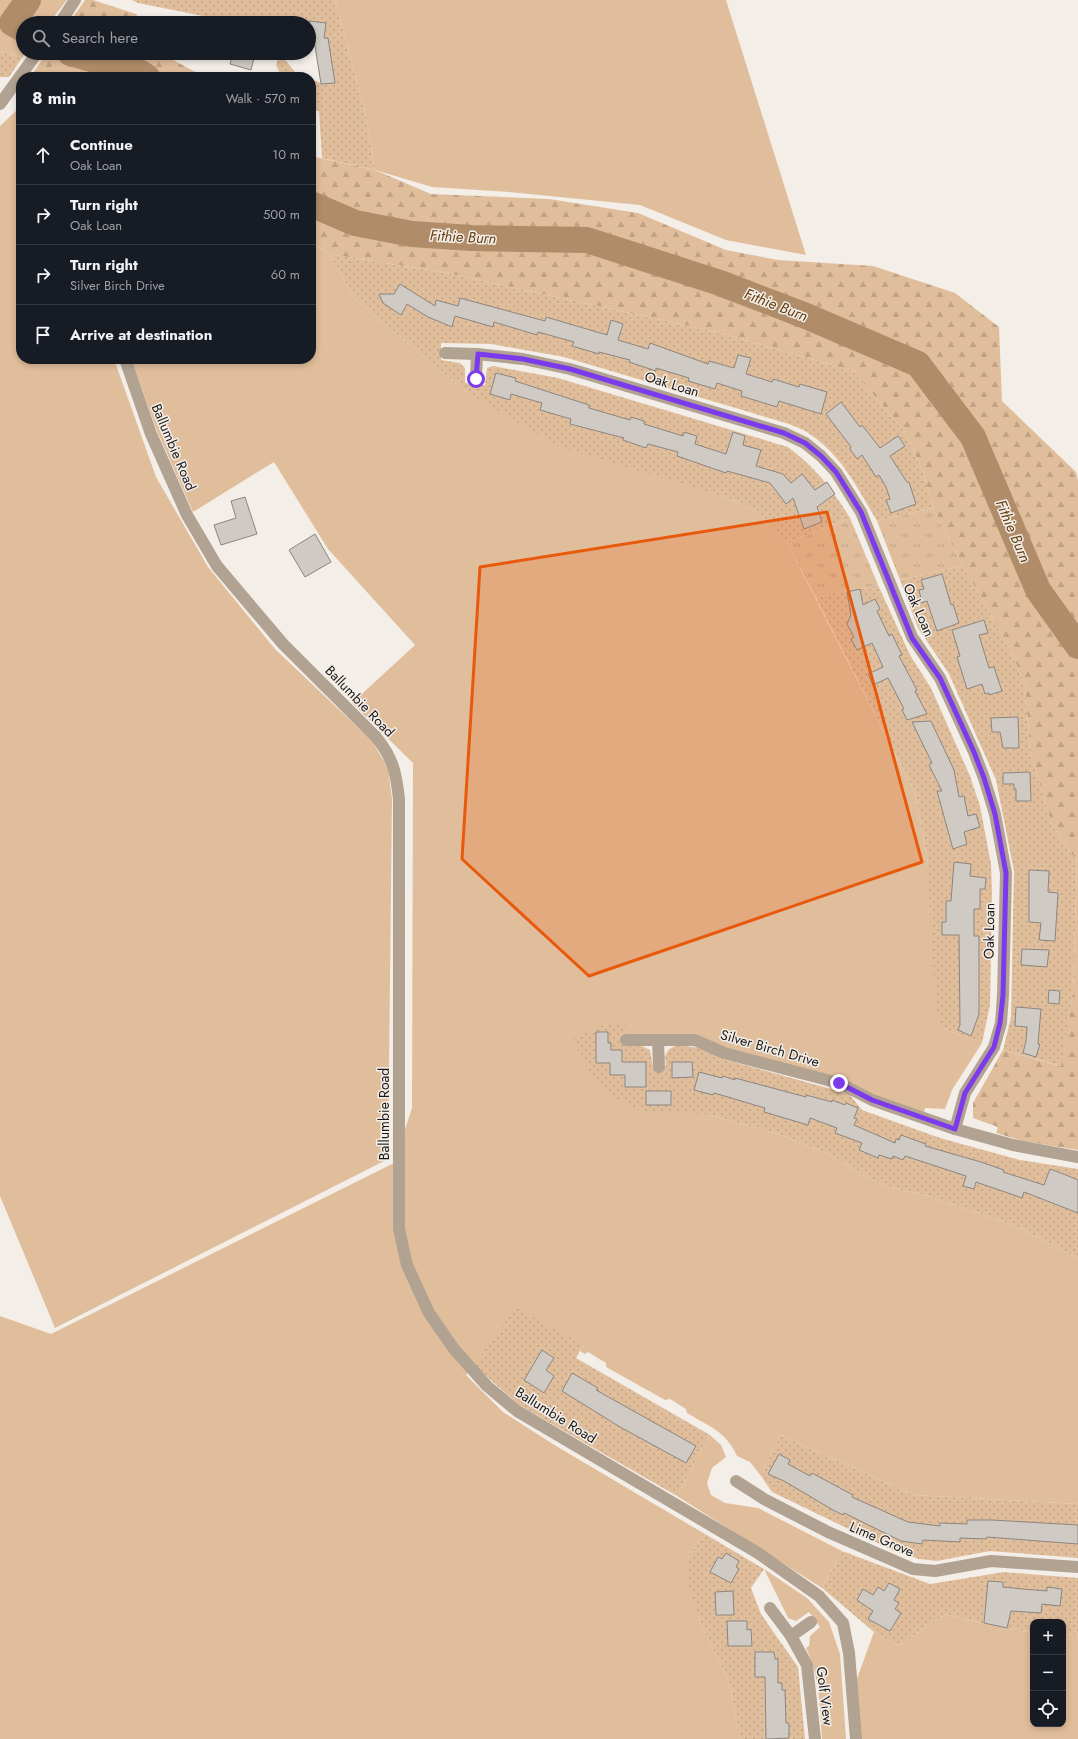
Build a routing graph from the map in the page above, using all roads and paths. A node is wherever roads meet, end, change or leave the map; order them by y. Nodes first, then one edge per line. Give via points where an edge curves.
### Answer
1 (75, 0) edge
2 (66, 16) edge
3 (32, 60) edge
4 (26, 72) edge
5 (16, 88) edge
6 (0, 104) edge
7 (445, 353) dead end
8 (478, 354) junction
9 (127, 364) edge
10 (476, 379) dead end
11 (626, 1040) dead end
12 (658, 1040) junction
13 (659, 1067) dead end
14 (955, 1129) junction
15 (1078, 1157) edge
16 (736, 1481) dead end
17 (1078, 1567) edge
18 (770, 1608) dead end
19 (811, 1622) dead end
20 (791, 1636) junction
21 (815, 1739) edge
22 (856, 1739) edge

1 - 2 street
3 - 4 street
5 - 6 street
7 - 8 street, Oak Loan
8 - 10 street
8 - 14 street, Oak Loan via 523,359 570,369 784,433 805,443 821,456 836,472 861,512 912,638 940,678 984,778 995,814 1006,873 1000,1023 994,1047 965,1093
9 - 22 street, Ballumbie Road via 157,448 187,515 217,566 283,644 376,736 396,771 399,799 399,1229 407,1265 429,1314 454,1349 487,1386 517,1411 758,1553 819,1596 843,1623 849,1653
11 - 12 street, Silver Birch Drive
12 - 13 street
12 - 14 street, Silver Birch Drive via 695,1040 724,1053 839,1083 872,1100
14 - 15 street, Silver Birch Drive via 1013,1145
16 - 17 street, Lime Grove via 764,1499 828,1532 913,1568 935,1571 991,1561
18 - 20 street, Golf View
19 - 20 street
20 - 21 street, Golf View via 807,1665

